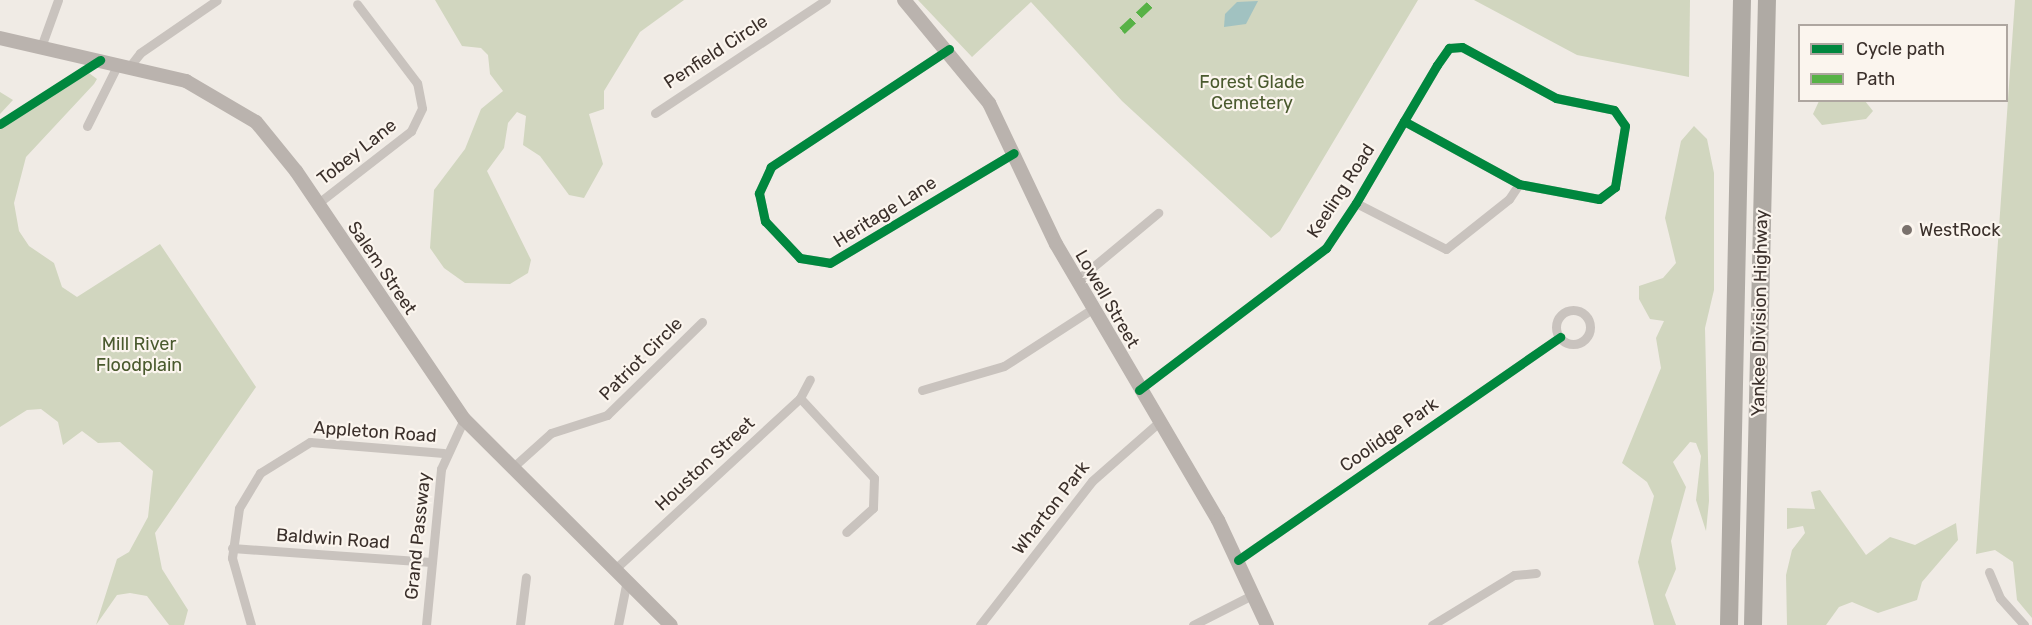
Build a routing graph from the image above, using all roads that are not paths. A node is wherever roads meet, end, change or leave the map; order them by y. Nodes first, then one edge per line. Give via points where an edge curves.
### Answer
1 (58, 0) edge
2 (217, 0) edge
3 (826, 0) edge
4 (903, 0) edge
5 (1742, 0) edge
6 (1767, 0) edge
7 (357, 4) dead end
8 (0, 38) edge
9 (41, 47) junction
10 (949, 49) junction
11 (124, 65) junction
12 (655, 113) dead end
13 (1404, 121) junction
14 (87, 126) dead end
15 (1014, 153) junction
16 (1519, 184) junction
17 (1356, 203) junction
18 (317, 204) junction
19 (1158, 213) dead end
20 (1076, 281) junction
21 (1092, 309) junction
22 (702, 322) dead end
23 (1560, 337) dead end
24 (810, 379) dead end
25 (922, 390) dead end
26 (1139, 390) junction
27 (800, 398) junction
28 (464, 419) junction
29 (1158, 423) junction
30 (444, 453) junction
31 (512, 468) junction
32 (846, 532) dead end
33 (232, 548) junction
34 (1238, 560) junction
35 (432, 562) junction
36 (616, 568) junction
37 (1989, 572) dead end
38 (1536, 573) dead end
39 (526, 577) dead end
40 (627, 580) junction
41 (1254, 594) junction
42 (251, 625) edge
43 (426, 625) edge
44 (520, 625) edge
45 (618, 625) edge
46 (671, 625) edge
47 (980, 625) edge
48 (1193, 625) edge
49 (1267, 625) edge
50 (1432, 625) edge
51 (1729, 625) edge
52 (1753, 625) edge
53 (2024, 625) edge

1 - 9 street
2 - 11 street
3 - 12 street, Penfield Circle
4 - 10 main road, Lowell Street
5 - 51 highway, Yankee Division Highway
6 - 52 highway, Yankee Division Highway
7 - 18 street, Tobey Lane via 417,83 422,108 411,131
8 - 9 main road, Salem Street
9 - 11 main road, Salem Street
10 - 15 main road, Lowell Street via 985,95
10 - 15 street, Heritage Lane via 771,167 759,193 765,221 800,258 830,263
11 - 14 street
11 - 18 main road, Salem Street via 196,85 240,110 277,145
13 - 16 street
13 - 16 street, Keeling Road via 1454,46 1549,95 1622,116 1625,126 1616,184 1609,196 1596,198
13 - 17 street, Keeling Road
15 - 20 main road, Lowell Street
16 - 17 street via 1509,200 1446,249
17 - 26 street, Keeling Road via 1324,250
18 - 28 main road, Salem Street
19 - 20 street
20 - 21 main road, Lowell Street
21 - 25 street via 1004,366
21 - 26 main road, Lowell Street
22 - 31 street, Patriot Circle via 610,413 548,434
23 - 34 street, Coolidge Park
24 - 27 street, Houston Street
26 - 29 main road, Lowell Street
27 - 32 street via 874,478 873,508
27 - 36 street, Houston Street
28 - 30 street, Grand Passway
28 - 31 main road, Salem Street
29 - 34 main road, Lowell Street
29 - 47 street, Wharton Park via 1092,481
30 - 33 street, Appleton Road via 319,441 296,447 249,486
30 - 35 street, Grand Passway
31 - 36 main road, Salem Street
33 - 35 street, Baldwin Road
33 - 42 street, Appleton Road via 232,575
34 - 41 main road, Lowell Street
35 - 43 street, Grand Passway
36 - 40 main road, Salem Street
37 - 53 street via 2000,598
38 - 50 street via 1512,576
39 - 44 street
40 - 45 street
40 - 46 main road, Salem Street
41 - 48 street
41 - 49 main road, Lowell Street

